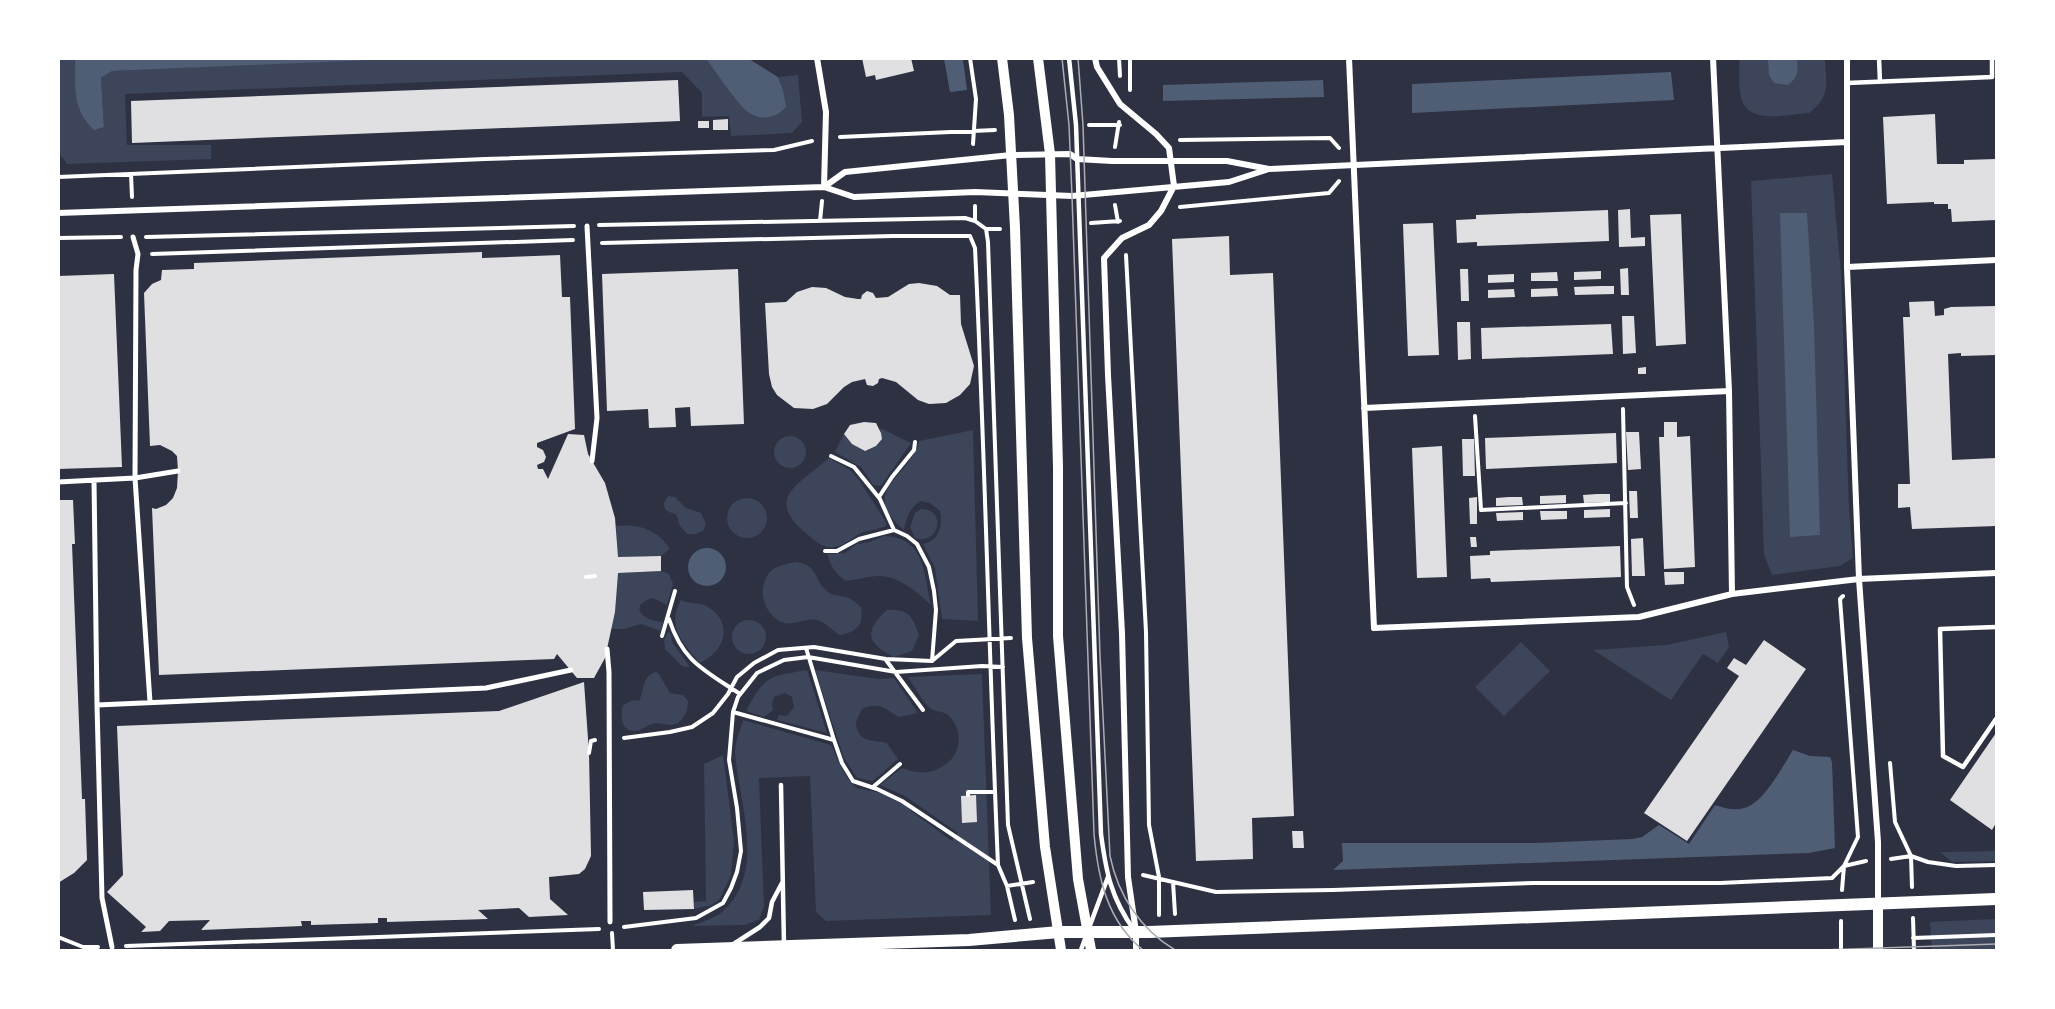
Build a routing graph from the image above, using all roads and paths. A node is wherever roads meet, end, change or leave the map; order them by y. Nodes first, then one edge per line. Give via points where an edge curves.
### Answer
1 (817, 58) edge
2 (970, 58) edge
3 (1002, 58) edge
4 (1038, 58) edge
5 (1069, 58) edge
6 (1095, 58) edge
7 (1130, 58) edge
8 (1349, 58) edge
9 (1713, 58) edge
10 (1847, 58) edge
11 (1879, 58) edge
12 (1992, 58) edge
13 (1847, 82) junction
14 (1880, 82) junction
15 (1130, 111) junction
16 (1119, 124) dead end
17 (973, 132) junction
18 (1156, 134) junction
19 (825, 138) junction
20 (1847, 142) junction
21 (1716, 147) junction
22 (1050, 154) junction
23 (1011, 155) junction
24 (974, 158) junction
25 (1077, 159) junction
26 (1172, 160) junction
27 (1353, 164) junction
28 (1269, 168) junction
29 (58, 177) edge
30 (1174, 186) junction
31 (824, 187) junction
32 (975, 192) junction
33 (1014, 194) junction
34 (1078, 195) junction
35 (1051, 196) junction
36 (1161, 211) junction
37 (58, 213) edge
38 (1129, 219) dead end
39 (975, 221) junction
40 (587, 225) junction
41 (133, 237) junction
42 (58, 238) edge
43 (1122, 238) junction
44 (589, 242) junction
45 (138, 254) junction
46 (1996, 260) edge
47 (1847, 267) junction
48 (1728, 391) junction
49 (1622, 396) junction
50 (1474, 403) junction
51 (1364, 408) junction
52 (915, 442) dead end
53 (831, 456) dead end
54 (592, 461) dead end
55 (178, 471) dead end
56 (135, 478) junction
57 (94, 480) junction
58 (58, 482) edge
59 (1626, 503) junction
60 (894, 530) junction
61 (825, 551) dead end
62 (1996, 573) edge
63 (595, 576) dead end
64 (586, 577) dead end
65 (1859, 579) junction
66 (675, 591) dead end
67 (1732, 594) junction
68 (1639, 617) junction
69 (669, 619) junction
70 (1996, 627) edge
71 (662, 636) dead end
72 (988, 640) junction
73 (806, 648) junction
74 (607, 649) dead end
75 (808, 657) junction
76 (886, 659) junction
77 (932, 661) junction
78 (1003, 668) junction
79 (571, 670) dead end
80 (896, 672) junction
81 (731, 688) junction
82 (740, 694) junction
83 (150, 702) junction
84 (97, 705) junction
85 (923, 710) dead end
86 (733, 712) junction
87 (1996, 719) edge
88 (609, 740) junction
89 (834, 740) junction
90 (589, 753) dead end
91 (1890, 763) dead end
92 (900, 764) dead end
93 (781, 785) dead end
94 (872, 787) junction
95 (995, 792) junction
96 (968, 795) dead end
97 (1911, 856) junction
98 (1878, 860) junction
99 (998, 865) junction
100 (1996, 865) edge
101 (1844, 866) junction
102 (1108, 877) junction
103 (783, 880) junction
104 (1007, 886) junction
105 (1996, 900) edge
106 (1912, 902) junction
107 (1878, 903) junction
108 (610, 922) dead end
109 (622, 927) dead end
110 (600, 929) dead end
111 (612, 929) dead end
112 (1059, 932) junction
113 (1088, 932) junction
114 (1136, 932) junction
115 (1018, 934) junction
116 (1996, 935) edge
117 (58, 937) edge
118 (1913, 938) junction
119 (112, 947) junction
120 (726, 948) junction
121 (784, 948) edge
122 (613, 951) edge
123 (677, 951) edge
124 (1061, 951) edge
125 (1081, 951) edge
126 (1091, 951) edge
127 (1136, 951) edge
128 (1878, 951) edge
129 (1914, 951) edge

1 - 19 street via 826,112
2 - 17 path via 976,99
3 - 23 street
4 - 22 street
5 - 25 lane
6 - 15 street via 1120,104
7 - 15 path
8 - 27 street
9 - 21 street
10 - 13 street
11 - 14 lane
12 - 14 lane via 1992,77
13 - 14 lane
13 - 20 street
15 - 18 street
16 - 18 path
17 - 19 path
17 - 24 path
18 - 26 street via 1169,148
18 - 27 path via 1172,140 1330,138
19 - 29 path via 774,150
19 - 31 street
20 - 21 street
20 - 47 street
21 - 27 street
21 - 48 street
22 - 23 street
22 - 25 street via 1070,154
22 - 35 street
23 - 24 street
23 - 33 street
24 - 31 street via 845,172
25 - 26 street
25 - 34 lane
26 - 28 street via 1227,161
26 - 30 street
27 - 28 street
27 - 36 path via 1329,193
27 - 51 street
28 - 30 street via 1229,182
30 - 34 street
30 - 36 street
31 - 32 street via 854,197
31 - 37 street
32 - 33 street
32 - 39 path
33 - 35 street
33 - 112 street via 1027,638 1045,847
34 - 35 street
34 - 102 lane via 1101,834
35 - 113 street via 1059,636 1077,870
36 - 43 street via 1149,225
38 - 43 path via 1118,222
39 - 40 path via 965,218
39 - 78 path via 986,229 988,242
40 - 41 path
40 - 44 street
41 - 42 path
41 - 45 street
43 - 101 path via 1146,632 1149,825 1159,878 1216,892 1333,890 1832,878
43 - 114 street via 1104,258 1122,633 1128,877
44 - 45 path
44 - 54 street via 597,418
44 - 72 path via 970,236 975,248 982,398
45 - 56 street
46 - 47 street
47 - 65 street
48 - 49 street
48 - 67 street
49 - 50 street
49 - 59 path
50 - 51 street
50 - 59 path via 1481,510
51 - 68 street via 1374,628
52 - 60 path via 914,450 879,497
53 - 60 path via 854,467 864,478 878,495
55 - 56 street
56 - 57 street
56 - 83 street
57 - 58 street
57 - 84 street
59 - 68 path via 1627,587
60 - 61 path via 837,551
60 - 77 path via 917,544 929,567 936,610
62 - 65 street
63 - 64 path
65 - 67 street
65 - 98 street
65 - 101 path via 1840,599 1858,837
66 - 69 path
67 - 68 street
69 - 71 path
69 - 81 path via 684,651
70 - 87 lane via 1940,629 1943,756 1963,767
72 - 77 path via 956,641
72 - 95 path
73 - 75 path
73 - 76 path
73 - 81 path via 778,650 754,663 737,677
74 - 88 street
75 - 80 path
75 - 82 path via 784,660 758,673
75 - 89 path
76 - 77 path
76 - 80 path
78 - 80 path
78 - 104 path via 1008,825 1021,883
79 - 83 street via 486,688
80 - 85 path
81 - 82 path
81 - 88 path via 712,713 692,727
82 - 86 path
83 - 84 street
84 - 119 street via 102,898
86 - 89 path
86 - 109 path via 729,760 741,851 731,888 723,903 696,918
88 - 90 path via 591,741
88 - 108 street
89 - 94 path via 853,781
91 - 97 path via 1895,822
92 - 94 path
93 - 103 lane
94 - 99 path via 902,801
95 - 96 path
95 - 99 path
97 - 98 path
97 - 100 path via 1956,866
97 - 106 path
98 - 101 path
98 - 107 street
99 - 104 path
102 - 113 lane
102 - 114 lane via 1116,903
103 - 120 lane via 769,918
103 - 121 lane
104 - 115 path
105 - 106 main road
106 - 107 main road
106 - 118 path
107 - 114 main road
107 - 128 street
110 - 119 path
111 - 122 path
112 - 113 main road
112 - 115 main road
112 - 124 street
113 - 114 main road
113 - 125 lane
113 - 126 street
114 - 127 street
115 - 121 main road via 969,940
116 - 118 path
117 - 119 path via 83,947
118 - 129 path
120 - 121 main road
120 - 123 main road

